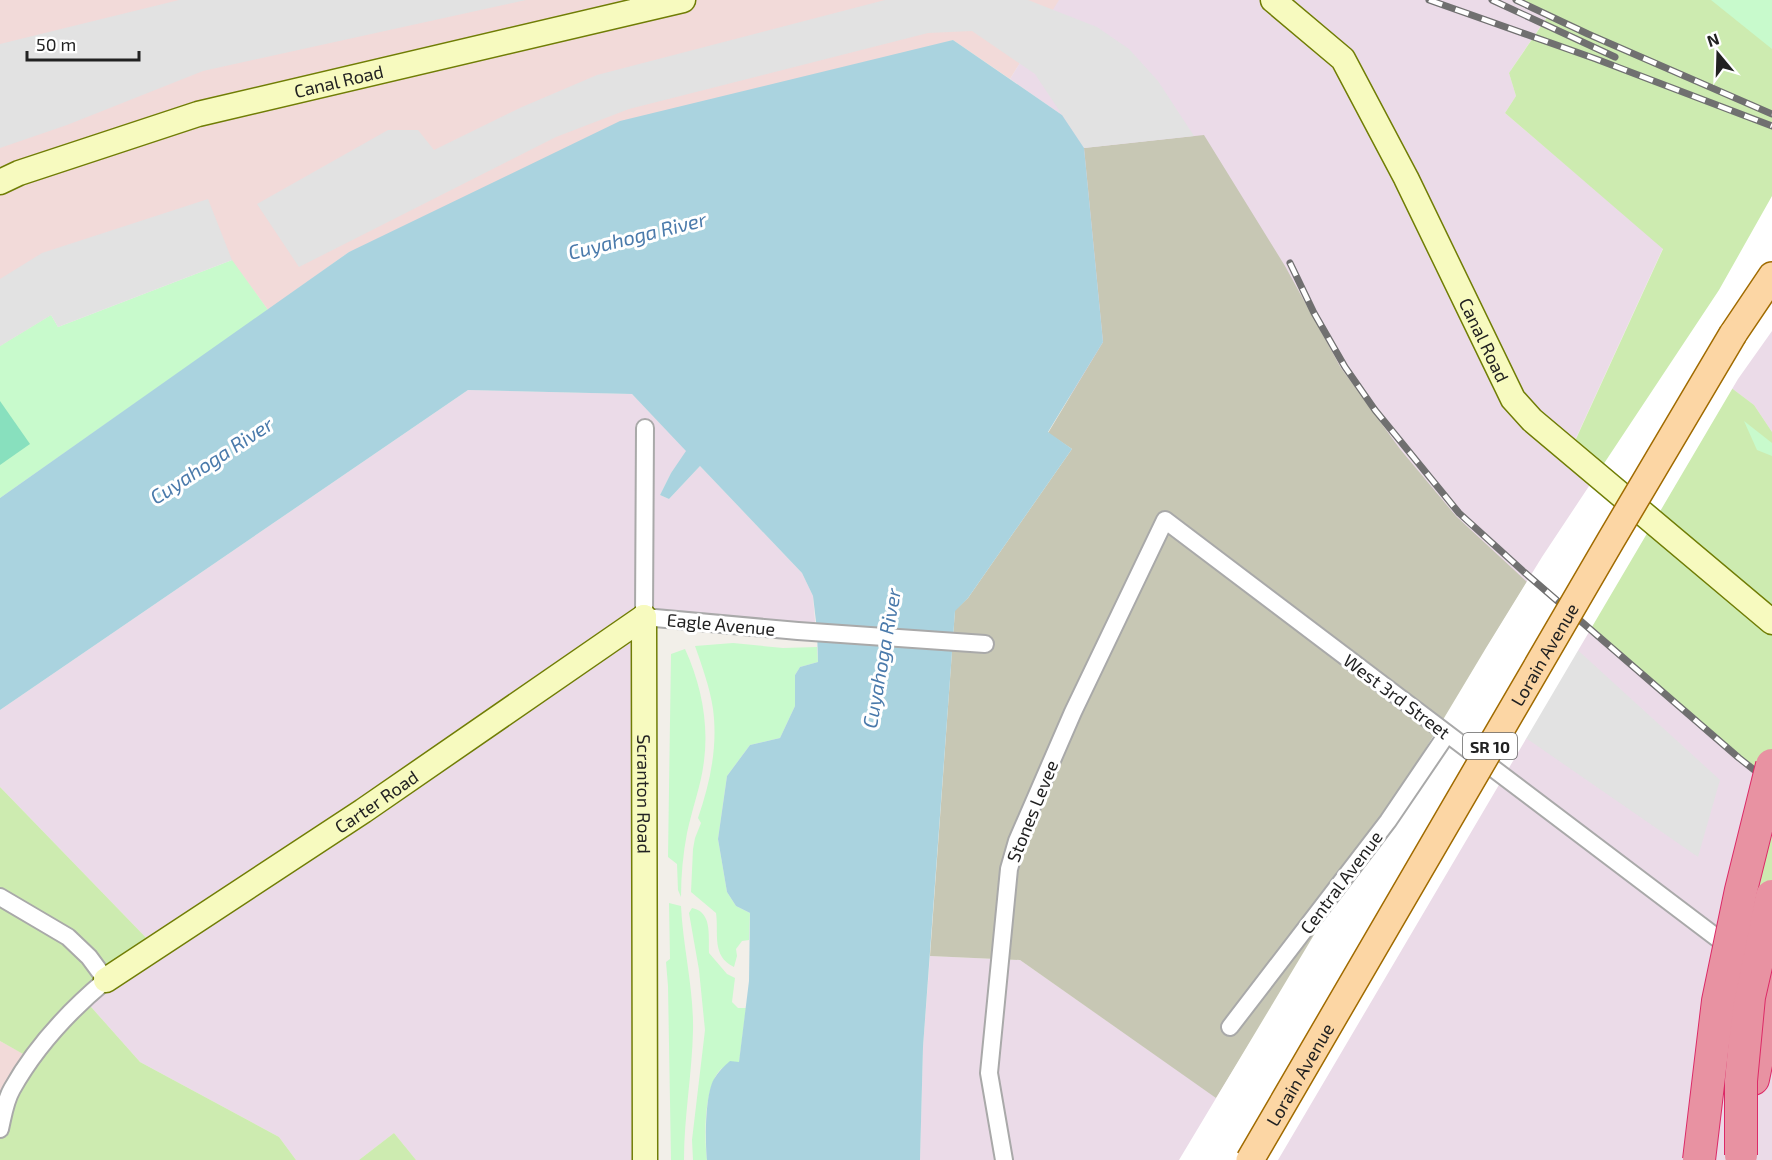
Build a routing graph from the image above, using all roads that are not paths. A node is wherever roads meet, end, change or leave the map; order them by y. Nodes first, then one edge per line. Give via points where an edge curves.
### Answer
1 (683, 0) edge
2 (1274, 0) edge
3 (0, 182) edge
4 (1772, 276) edge
5 (645, 428) dead end
6 (1165, 520) joint
7 (644, 617) junction
8 (1772, 622) edge
9 (985, 644) dead end
10 (1447, 734) junction
11 (1772, 765) edge
12 (1772, 896) edge
13 (0, 897) edge
14 (106, 980) junction
15 (1772, 980) edge
16 (1772, 987) edge
17 (1230, 1027) dead end
18 (0, 1129) edge
19 (1740, 1157) edge
20 (645, 1160) edge
21 (1004, 1160) edge
22 (1250, 1160) edge
23 (1699, 1160) edge

1 - 3 street, Canal Road via 208,111
2 - 8 street, Canal Road via 1343,59 1406,178 1513,399 1532,420
4 - 22 main road, Lorain Avenue / SR 10, bridge via 1733,334 1611,540
5 - 7 street, Scranton Road
6 - 10 street, West 3rd Street
6 - 21 street, Stones Levee via 1073,712 1017,841 1009,869 988,1073
7 - 9 street, Eagle Avenue
7 - 14 street, Carter Road via 363,811
7 - 20 street, Scranton Road
10 - 15 street, West 3rd Street
10 - 17 street, Central Avenue via 1388,821
11 - 23 highway, bridge via 1718,1001
12 - 19 highway, bridge via 1749,997 1741,1081
13 - 14 street via 68,937
14 - 18 street, Carter Road via 52,1032 11,1090
16 - 19 highway, bridge

